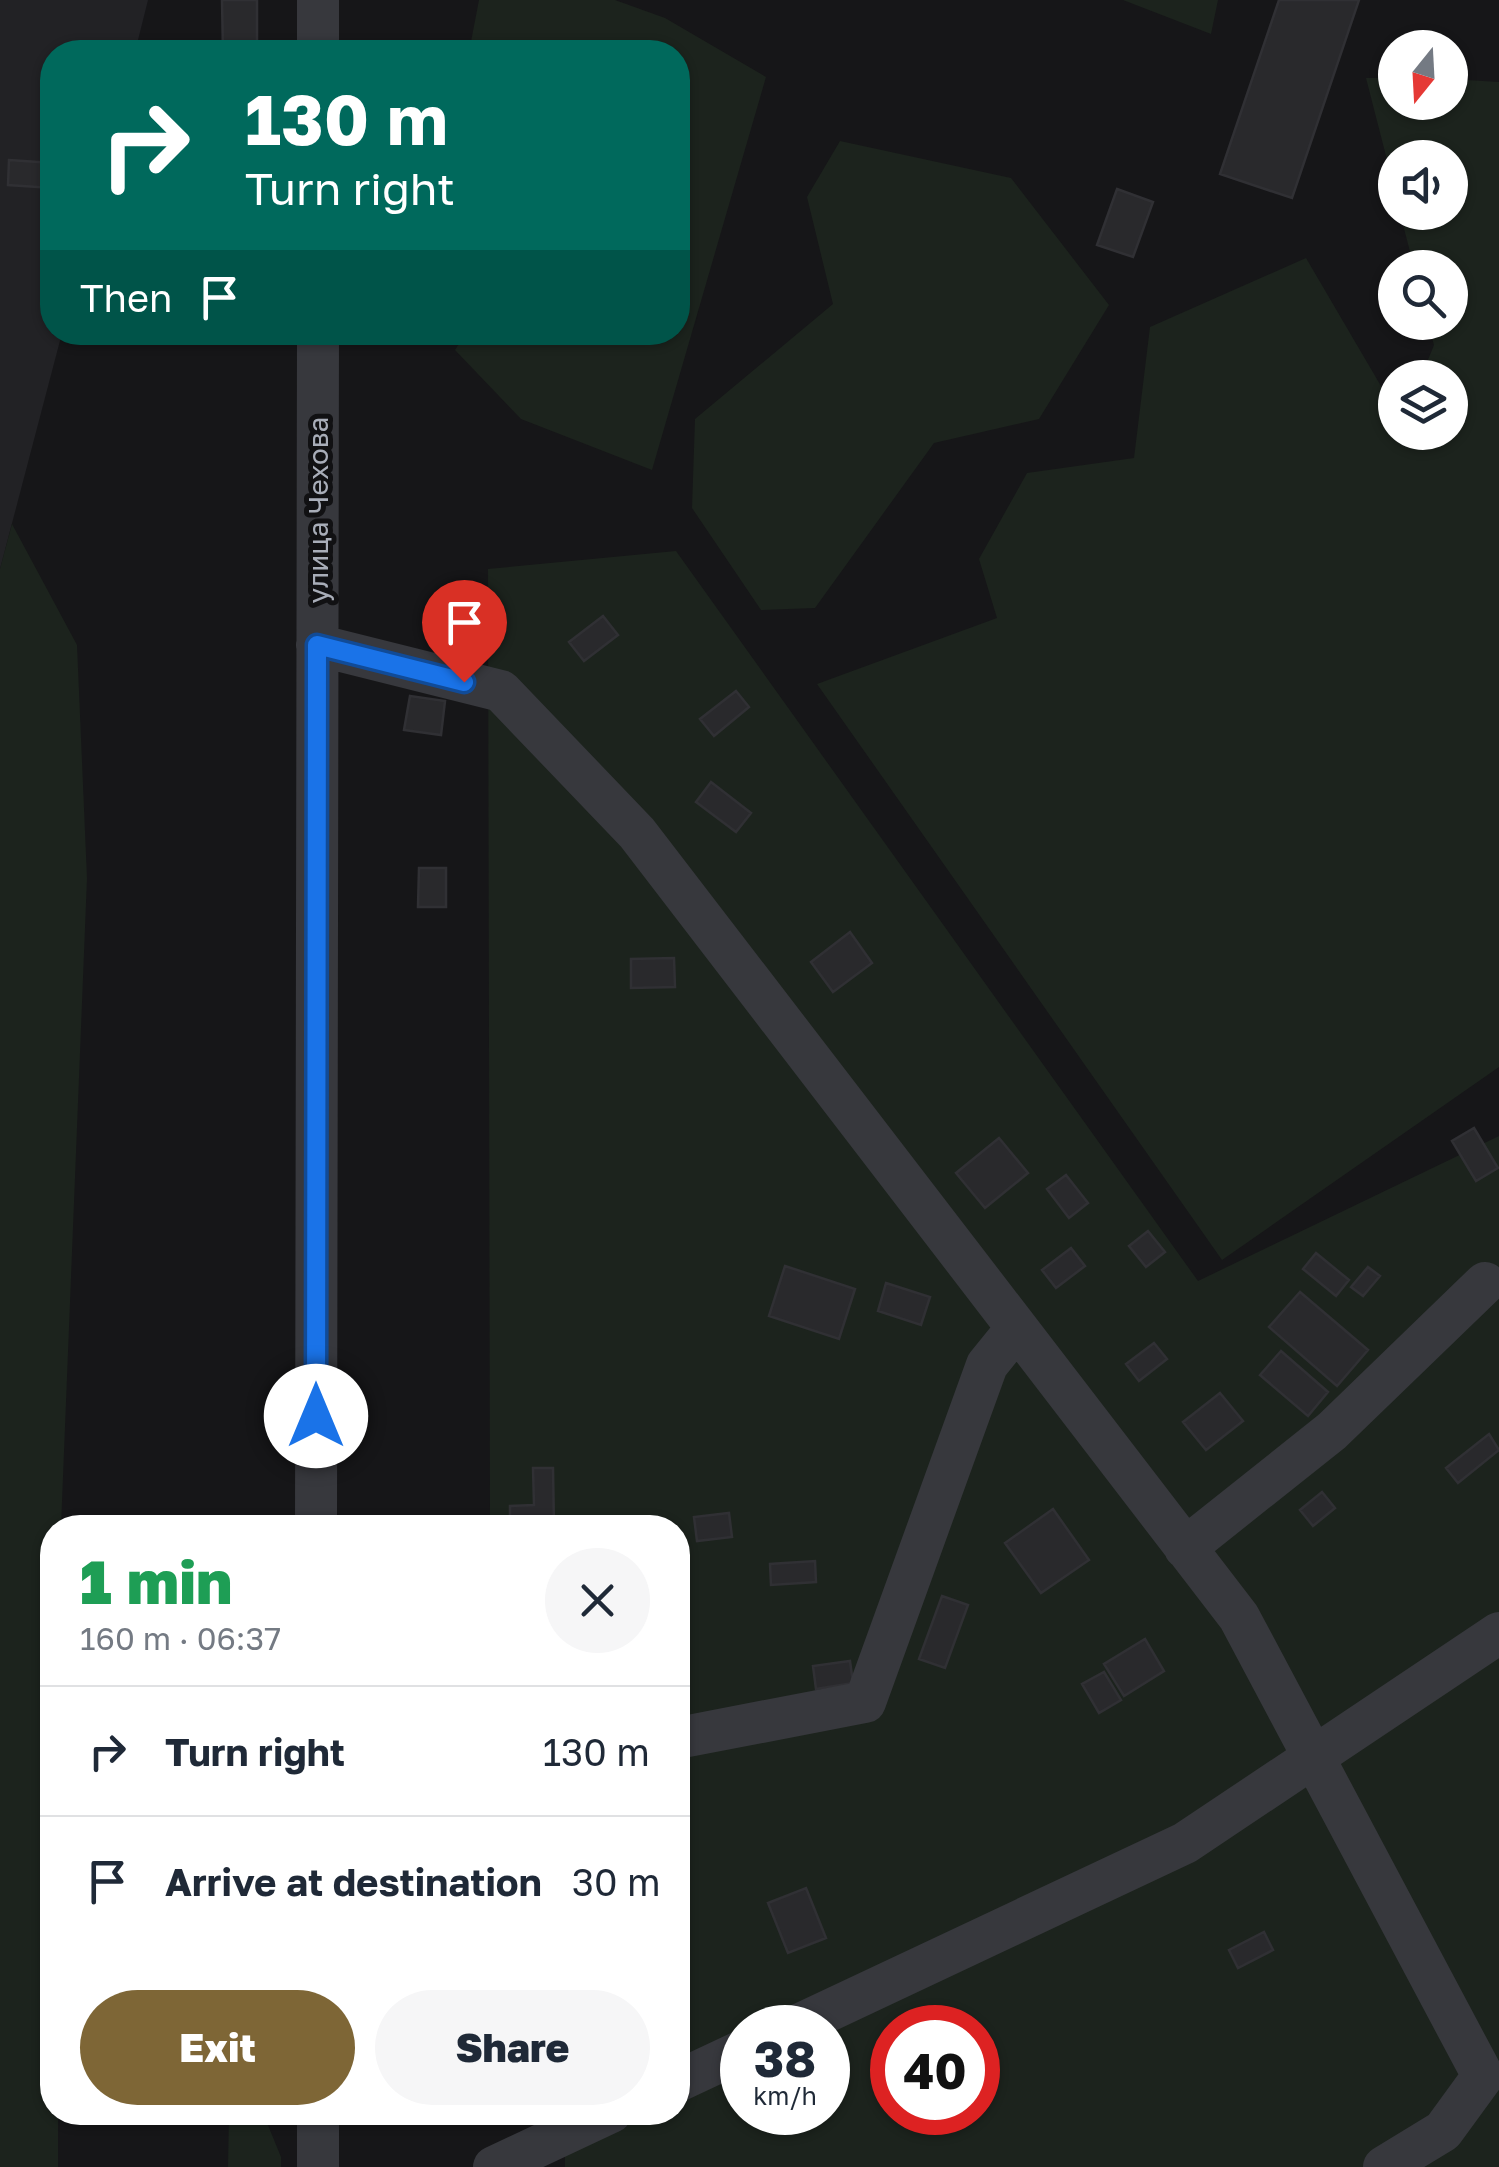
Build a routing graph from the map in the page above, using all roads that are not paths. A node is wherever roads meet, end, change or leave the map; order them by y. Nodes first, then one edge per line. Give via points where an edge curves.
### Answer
1 (318, 0) edge
2 (318, 40) edge
3 (318, 345) edge
4 (317, 645) junction
5 (1485, 1283) dead end
6 (1017, 1328) junction
7 (316, 1515) edge
8 (1185, 1548) junction
9 (1499, 1633) edge
10 (690, 1736) edge
11 (1312, 1755) junction
12 (841, 2005) edge
13 (720, 2061) edge
14 (690, 2075) edge
15 (318, 2125) edge
16 (583, 2125) edge
17 (318, 2167) edge
18 (494, 2167) edge
19 (1384, 2167) edge

1 - 2 street
3 - 4 street, улица Чехова
4 - 6 street via 502,691 638,834
4 - 7 street, улица Чехова
5 - 8 street via 1332,1430
6 - 8 street
6 - 10 street via 987,1365 866,1702
8 - 11 street via 1239,1617
9 - 11 street
11 - 12 street via 1184,1844
11 - 19 street via 1483,2076 1443,2131
13 - 14 street
15 - 17 street
16 - 18 street

